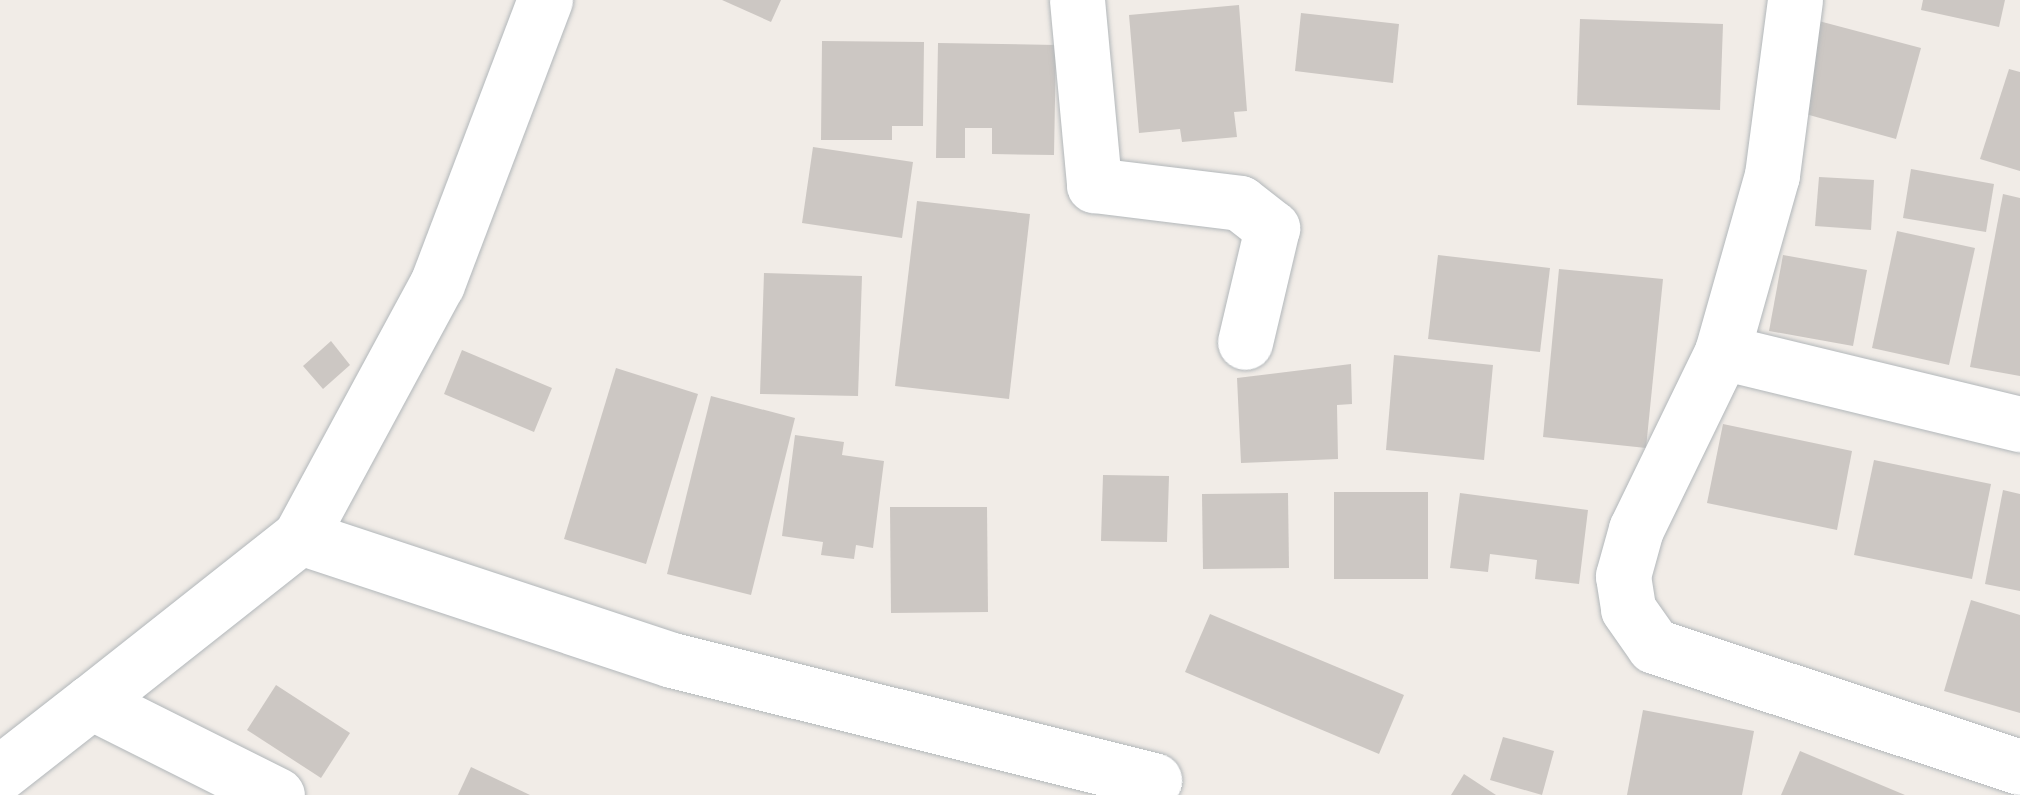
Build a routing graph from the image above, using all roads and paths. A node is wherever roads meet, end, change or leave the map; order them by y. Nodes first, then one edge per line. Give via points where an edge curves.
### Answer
1 (545, 0) edge
2 (1077, 0) edge
3 (1795, 0) edge
4 (1245, 342) dead end
5 (1722, 352) junction
6 (2020, 424) edge
7 (300, 537) junction
8 (91, 702) junction
9 (2020, 767) edge
10 (0, 772) edge
11 (1154, 780) dead end
12 (277, 795) edge

1 - 7 street via 437,284
2 - 4 street via 1094,185 1240,202 1272,228
3 - 5 street via 1772,175
5 - 6 street
5 - 9 street via 1636,528 1623,576 1638,628 1654,646
7 - 8 street
7 - 11 street via 672,660
8 - 10 street
8 - 12 street

